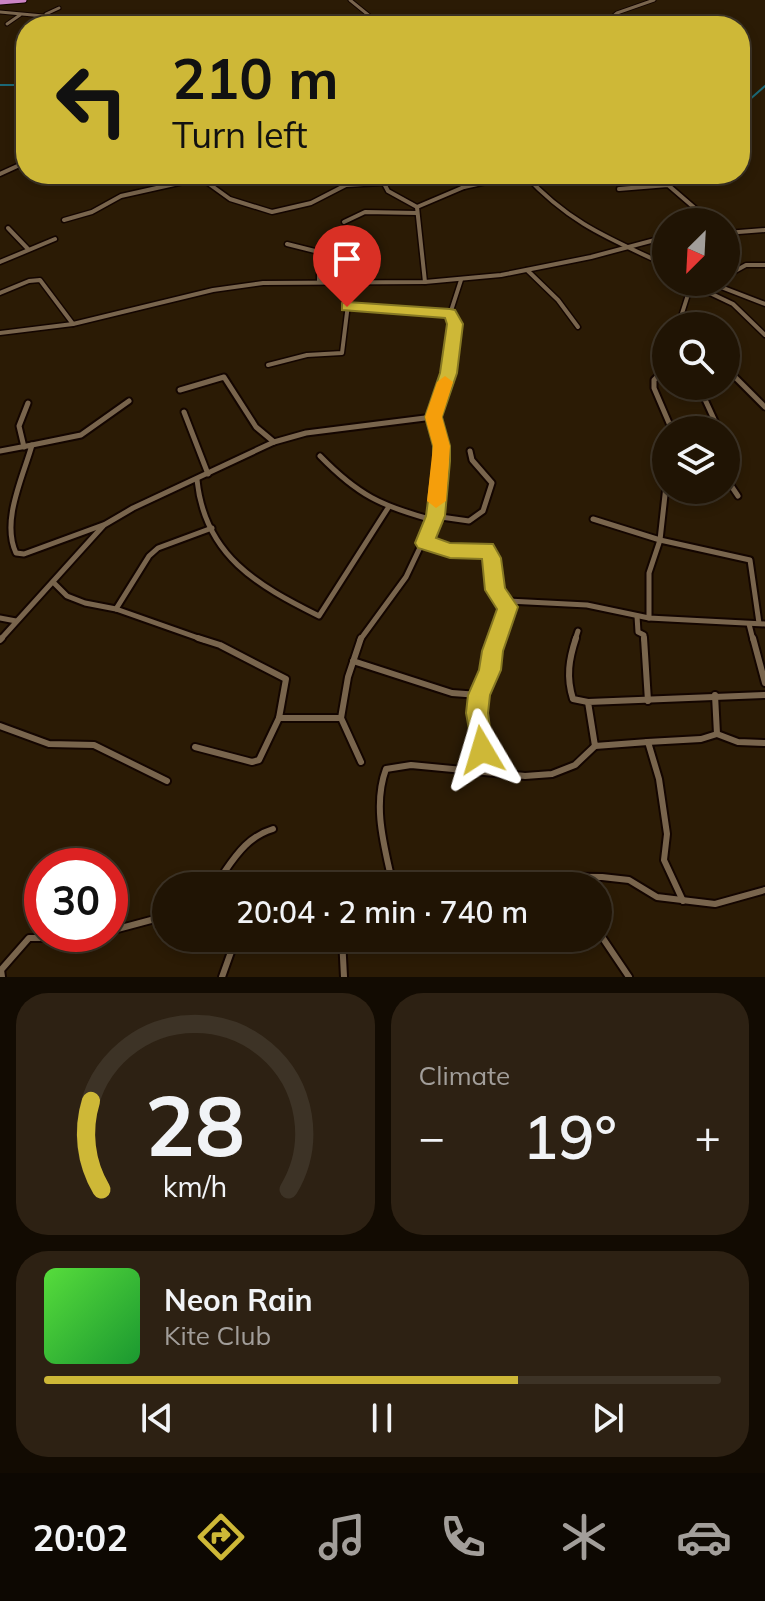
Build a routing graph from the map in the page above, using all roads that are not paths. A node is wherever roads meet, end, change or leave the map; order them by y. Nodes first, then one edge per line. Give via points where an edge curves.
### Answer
1 (24, 0) edge
2 (350, 0) edge
3 (654, 0) edge
4 (0, 2) edge
5 (59, 8) dead end
6 (0, 12) edge
7 (20, 15) junction
8 (35, 16) edge
9 (370, 16) edge
10 (613, 16) edge
11 (16, 18) edge
12 (7, 24) dead end
13 (175, 184) edge
14 (209, 184) edge
15 (364, 184) edge
16 (382, 184) edge
17 (462, 184) edge
18 (478, 184) edge
19 (533, 184) edge
20 (654, 184) edge
21 (663, 184) edge
22 (464, 187) junction
23 (619, 189) dead end
24 (695, 208) edge
25 (417, 210) junction
26 (64, 220) dead end
27 (344, 222) dead end
28 (8, 228) dead end
29 (765, 230) edge
30 (740, 232) edge
31 (55, 239) dead end
32 (652, 241) edge
33 (287, 244) dead end
34 (628, 247) junction
35 (28, 249) junction
36 (652, 258) edge
37 (0, 262) edge
38 (765, 265) edge
39 (740, 268) edge
40 (526, 270) junction
41 (351, 280) junction
42 (461, 280) junction
43 (319, 281) junction
44 (425, 282) junction
45 (0, 293) edge
46 (740, 293) edge
47 (717, 296) edge
48 (765, 304) edge
49 (347, 307) junction
50 (450, 314) junction
51 (73, 324) junction
52 (578, 327) dead end
53 (0, 333) edge
54 (765, 335) edge
55 (268, 365) dead end
56 (740, 382) edge
57 (180, 390) dead end
58 (129, 401) dead end
59 (28, 403) dead end
60 (765, 407) edge
61 (184, 412) dead end
62 (433, 417) junction
63 (274, 442) junction
64 (28, 446) junction
65 (0, 451) edge
66 (470, 451) dead end
67 (320, 456) dead end
68 (208, 474) junction
69 (197, 480) junction
70 (664, 504) edge
71 (388, 508) junction
72 (432, 517) junction
73 (593, 519) dead end
74 (104, 525) junction
75 (212, 528) junction
76 (660, 540) junction
77 (425, 543) junction
78 (53, 582) junction
79 (506, 601) junction
80 (116, 609) junction
81 (637, 616) junction
82 (0, 618) edge
83 (649, 618) junction
84 (16, 621) junction
85 (762, 623) edge
86 (749, 624) junction
87 (578, 631) dead end
88 (0, 640) edge
89 (353, 661) junction
90 (765, 683) edge
91 (479, 695) junction
92 (715, 695) junction
93 (765, 695) edge
94 (648, 701) junction
95 (588, 702) junction
96 (279, 718) junction
97 (341, 718) junction
98 (0, 726) edge
99 (717, 734) junction
100 (648, 742) junction
101 (765, 743) edge
102 (595, 746) junction
103 (195, 747) dead end
104 (361, 762) dead end
105 (481, 770) junction
106 (167, 781) dead end
107 (273, 829) dead end
108 (225, 872) edge
109 (391, 872) edge
110 (612, 879) edge
111 (765, 890) edge
112 (683, 901) junction
113 (152, 920) edge
114 (128, 926) edge
115 (24, 944) edge
116 (231, 952) edge
117 (343, 952) edge
118 (612, 952) edge
119 (2, 977) edge
120 (222, 977) edge
121 (344, 977) edge
122 (629, 977) edge

1 - 4 highway
2 - 9 street
3 - 10 street
5 - 7 street
6 - 7 street
7 - 8 street
11 - 12 street
13 - 26 street via 121,196
14 - 15 street via 230,199 272,212 311,203 346,185
16 - 25 street
17 - 22 street
18 - 22 street
19 - 34 street via 581,225
20 - 23 street
21 - 24 street
22 - 25 street
25 - 27 street via 365,212
25 - 44 street
28 - 35 street
29 - 30 street
31 - 35 street
32 - 34 street
33 - 43 street via 319,252
34 - 36 street
34 - 40 street
35 - 37 street
38 - 39 street
40 - 42 street
40 - 52 street
41 - 43 street
41 - 44 street
41 - 49 street
42 - 44 street
42 - 50 street
43 - 51 street via 213,290
45 - 51 street via 40,280
46 - 48 street
47 - 54 street
49 - 50 street
49 - 55 street via 342,353
50 - 62 street via 455,324 448,373
51 - 53 street
56 - 60 street
57 - 63 street via 224,377 256,427
58 - 64 street via 81,435
59 - 64 street via 19,426
61 - 68 street
62 - 63 street via 320,430
62 - 72 street via 442,446
63 - 68 street
64 - 65 street
64 - 74 street via 11,516 12,550 24,554
66 - 72 street via 492,483 483,511 469,521
67 - 71 street via 347,484
68 - 69 street
69 - 74 street
69 - 75 street
70 - 76 street
71 - 72 street
71 - 75 street via 322,616 255,584 235,567
72 - 77 street
73 - 76 street
74 - 78 street
75 - 80 street via 158,548
76 - 83 street via 649,573
76 - 85 street via 750,560
77 - 79 street via 450,551 486,550 492,558 495,590
77 - 89 street via 360,639
78 - 80 street via 67,596
78 - 84 street
79 - 81 street via 572,603
79 - 91 street via 505,620
80 - 96 street via 220,645 283,676 287,682
81 - 83 street
81 - 94 street via 638,632 644,635
82 - 84 street
83 - 86 street
84 - 88 street
85 - 86 street
86 - 90 street
87 - 95 street via 567,663 569,688 573,699
89 - 91 street via 452,693
89 - 97 street
91 - 105 street
92 - 93 street
92 - 94 street
92 - 99 street
94 - 95 street
95 - 102 street
96 - 97 street
96 - 103 street via 259,760
97 - 104 street
98 - 106 street via 49,744 94,745
99 - 100 street via 705,740 669,737
99 - 101 street
100 - 102 street
100 - 112 street via 664,794 670,846 664,860
102 - 105 street via 567,768 538,776
105 - 109 street via 420,764 386,769 380,780 381,807
107 - 108 street via 248,839
110 - 112 street
111 - 112 street via 715,904
113 - 114 street
115 - 119 street via 1,970
116 - 120 street
117 - 121 street
118 - 122 street

